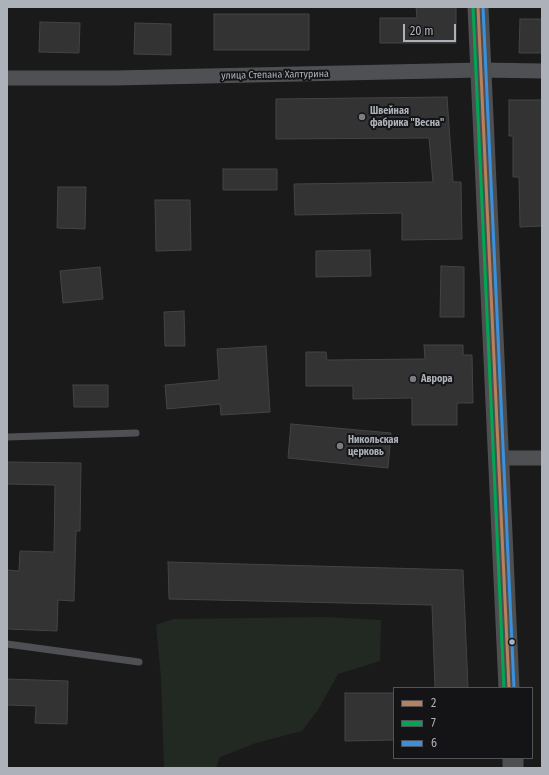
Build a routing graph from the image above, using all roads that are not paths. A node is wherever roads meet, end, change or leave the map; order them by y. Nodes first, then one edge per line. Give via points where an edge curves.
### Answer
1 (478, 7) edge
2 (481, 70) junction
3 (542, 71) edge
4 (7, 78) edge
5 (136, 433) dead end
6 (7, 437) edge
7 (499, 458) junction
8 (542, 458) edge
9 (7, 644) edge
10 (139, 662) dead end
11 (509, 687) edge

1 - 2 main road
2 - 3 street, улица Степана Халтурина
2 - 4 street, улица Степана Халтурина
2 - 7 main road
5 - 6 lane
7 - 8 street
7 - 11 main road
9 - 10 lane

